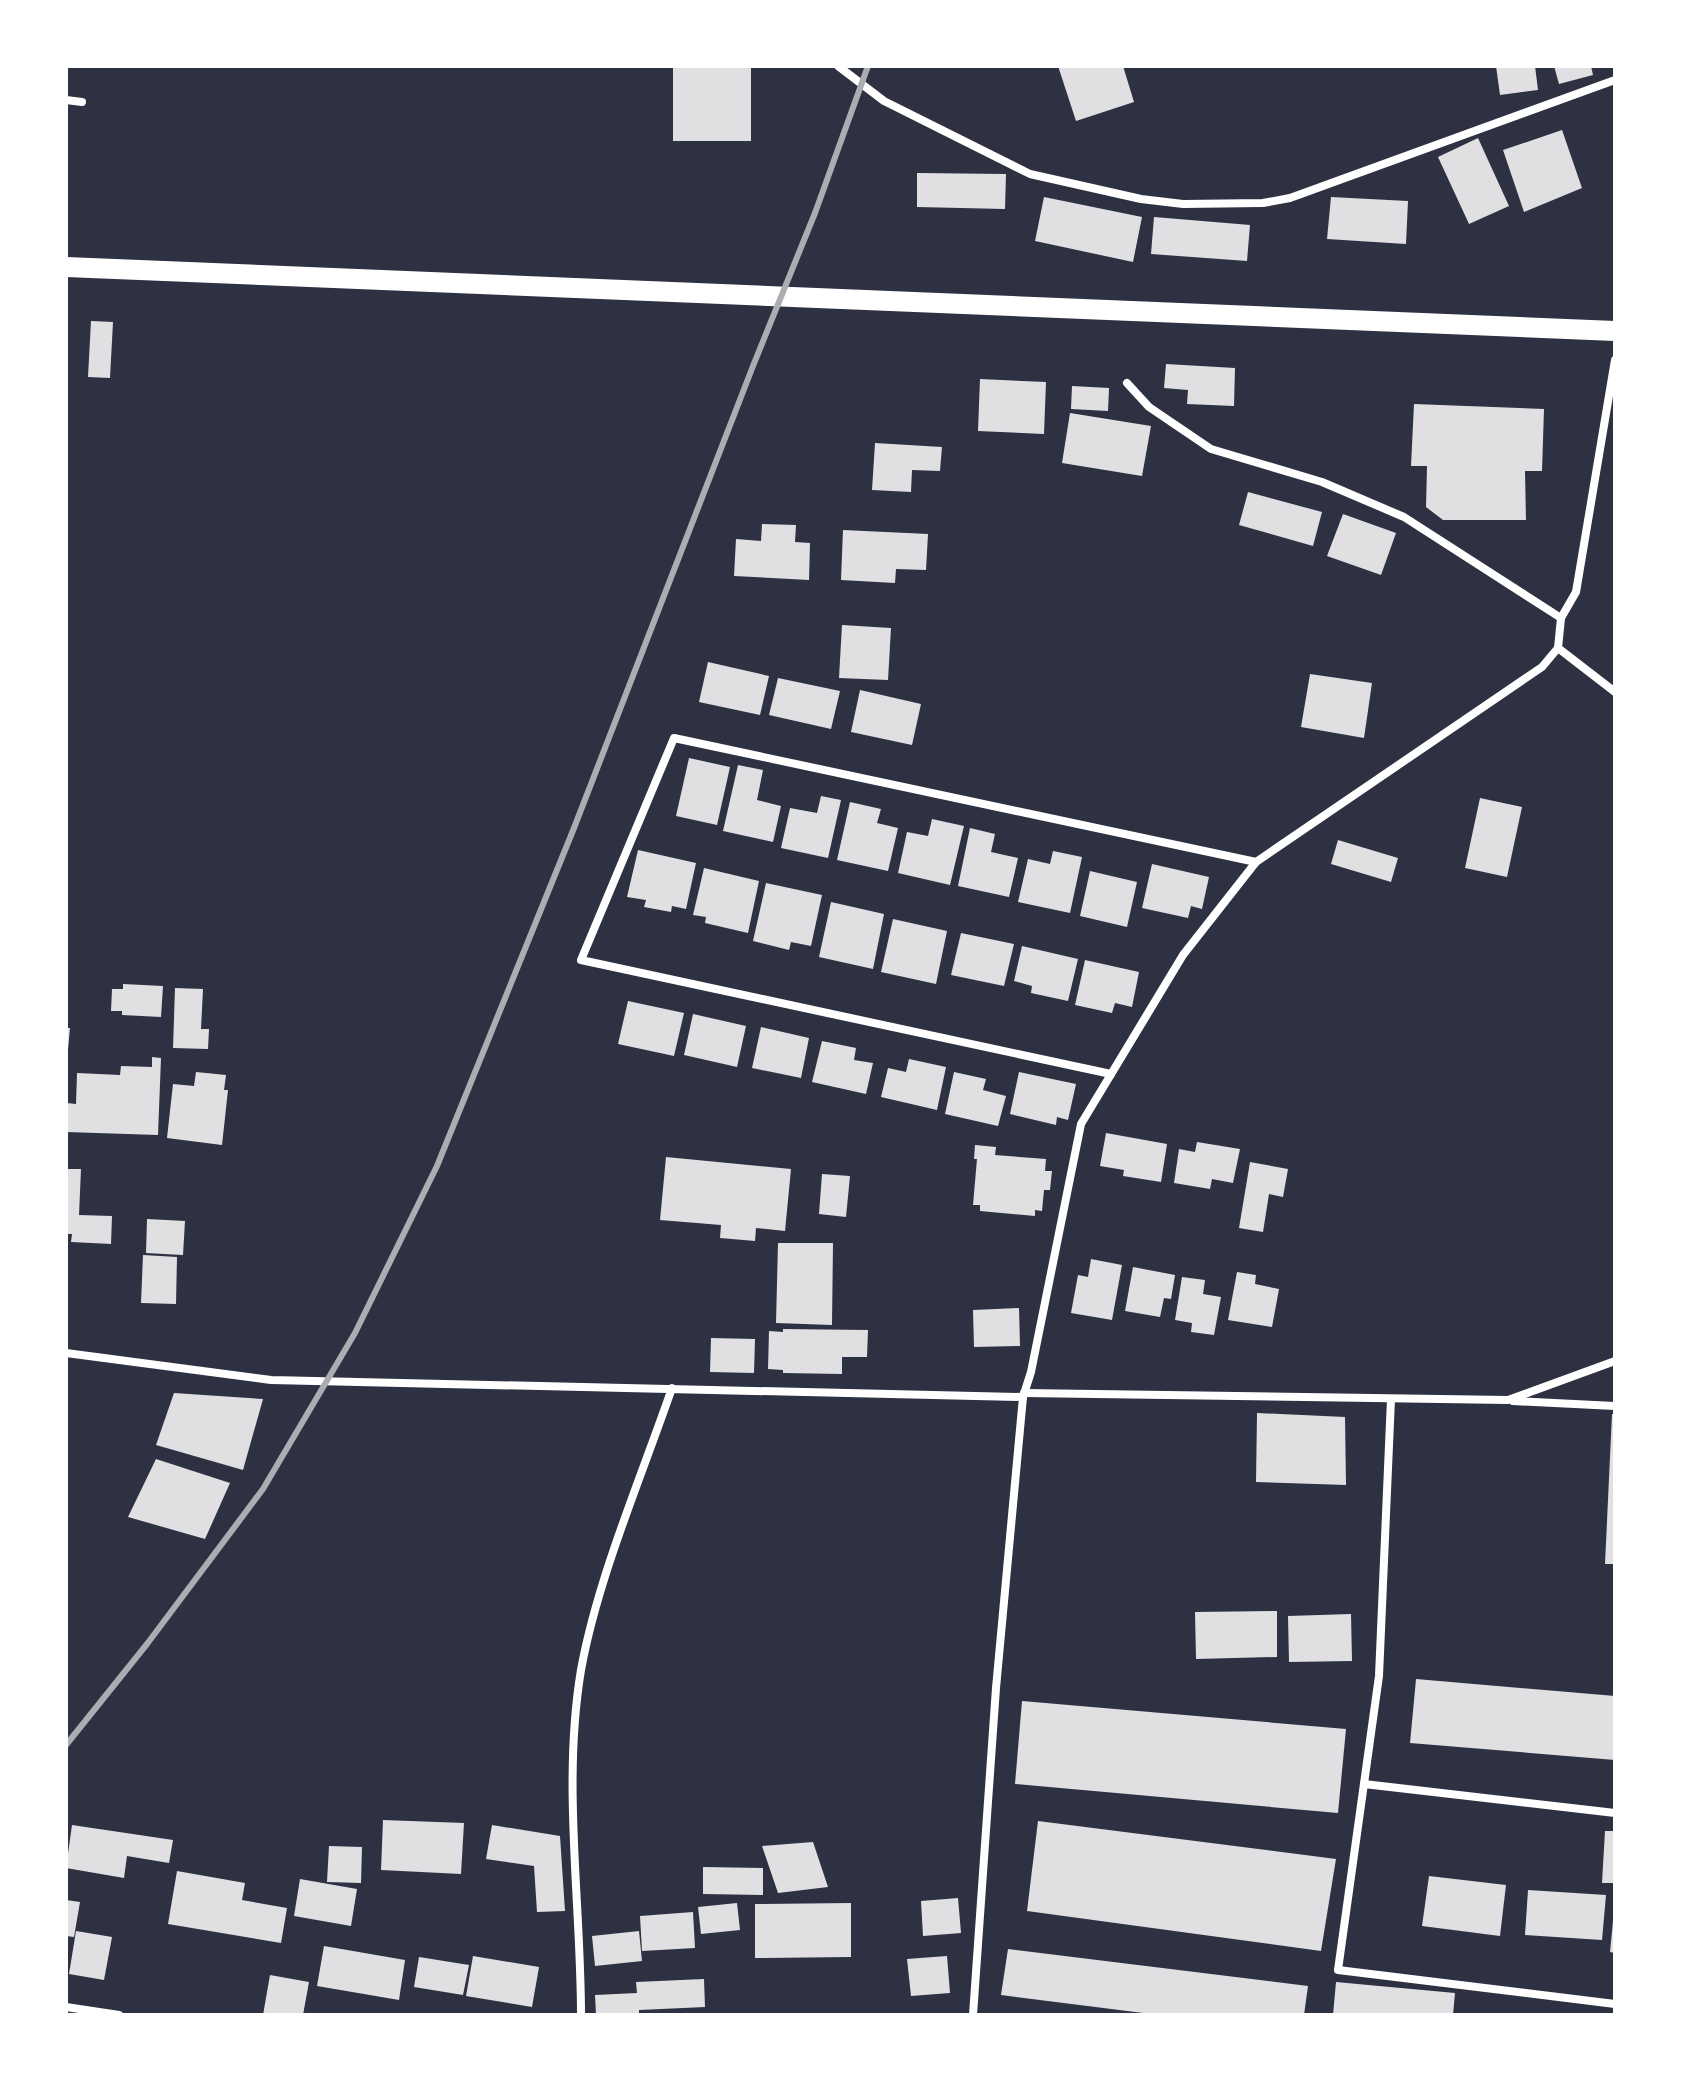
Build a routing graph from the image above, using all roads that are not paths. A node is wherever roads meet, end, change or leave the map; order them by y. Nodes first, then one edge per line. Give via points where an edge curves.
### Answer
1 (838, 66) edge
2 (1615, 80) edge
3 (66, 100) edge
4 (82, 102) dead end
5 (66, 267) edge
6 (1615, 331) edge
7 (1615, 360) edge
8 (1127, 383) dead end
9 (1561, 618) junction
10 (1558, 648) junction
11 (1615, 692) edge
12 (1256, 862) junction
13 (1111, 1074) junction
14 (66, 1353) edge
15 (1615, 1361) edge
16 (672, 1388) junction
17 (1024, 1395) junction
18 (1391, 1399) junction
19 (1508, 1400) junction
20 (1615, 1406) edge
21 (1364, 1784) junction
22 (1615, 1813) edge
23 (1615, 2004) edge
24 (66, 2007) edge
25 (119, 2015) edge
26 (581, 2015) edge
27 (973, 2015) edge

1 - 2 street via 884,101 1030,174 1183,204 1290,198
3 - 4 street
5 - 6 main road
7 - 9 street via 1576,592
8 - 9 street via 1149,407 1211,449 1322,482 1404,517
9 - 10 street
10 - 11 street
10 - 12 street via 1542,667
12 - 13 street via 1183,955
12 - 13 street via 674,738 581,960
13 - 17 street via 1081,1124
14 - 16 street via 271,1380
15 - 19 street
16 - 17 street
16 - 26 street via 594,1612 581,1673 572,1768
17 - 18 street
17 - 27 street
18 - 19 street
18 - 21 street via 1379,1676
19 - 20 street
21 - 22 street
21 - 23 street via 1338,1970
24 - 25 street

